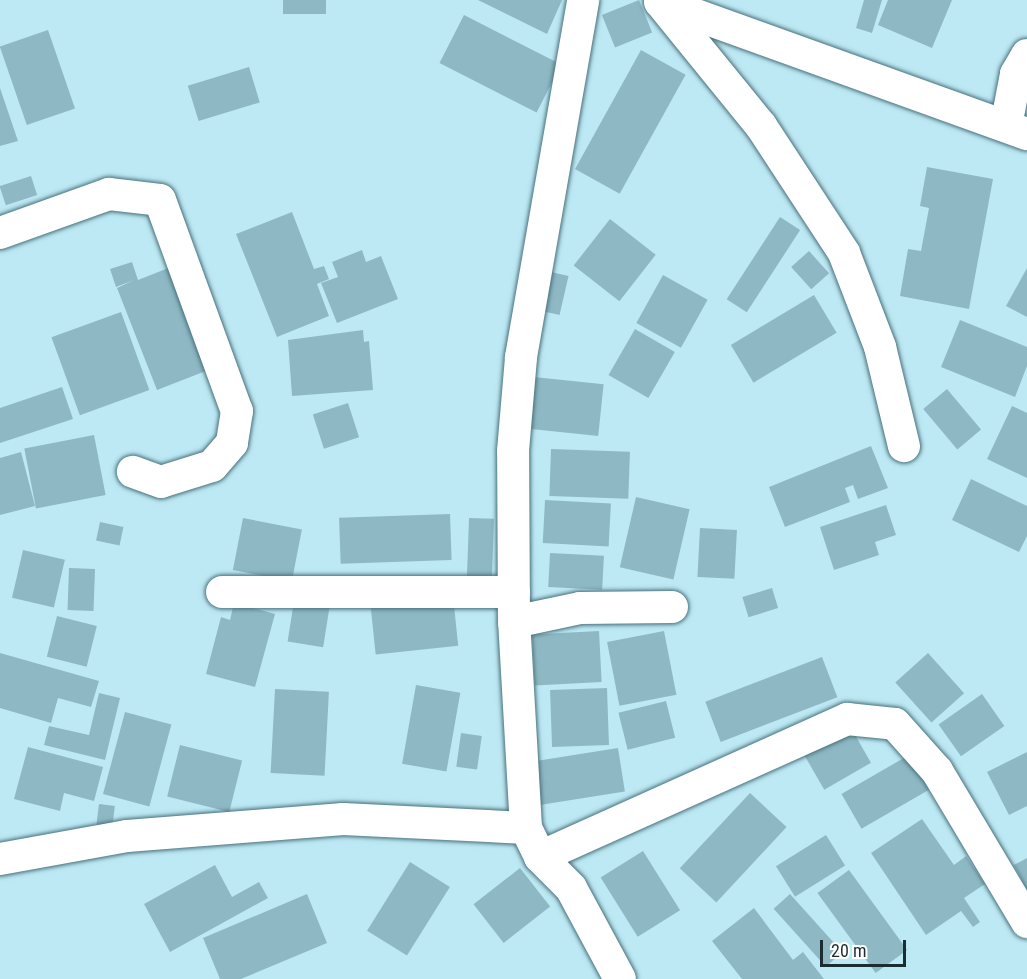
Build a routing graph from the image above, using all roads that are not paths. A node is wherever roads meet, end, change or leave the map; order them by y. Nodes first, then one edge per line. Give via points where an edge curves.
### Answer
1 (583, 0) edge
2 (659, 1) edge
3 (1027, 55) edge
4 (1016, 130) edge
5 (0, 233) edge
6 (904, 446) dead end
7 (133, 472) dead end
8 (222, 592) dead end
9 (514, 607) junction
10 (672, 607) dead end
11 (526, 828) junction
12 (540, 857) junction
13 (0, 859) edge
14 (1027, 922) edge
15 (620, 979) edge

1 - 9 street via 521,357 513,451
2 - 4 street
2 - 6 street via 761,126 844,253 879,347
3 - 4 street via 1016,74
5 - 7 street via 109,194 160,200 237,411 232,444 212,466 161,482
8 - 9 street
9 - 10 street
9 - 11 street
11 - 12 street
11 - 13 street via 343,819 127,836
12 - 14 street via 847,719 895,724 937,771
12 - 15 street via 571,888

